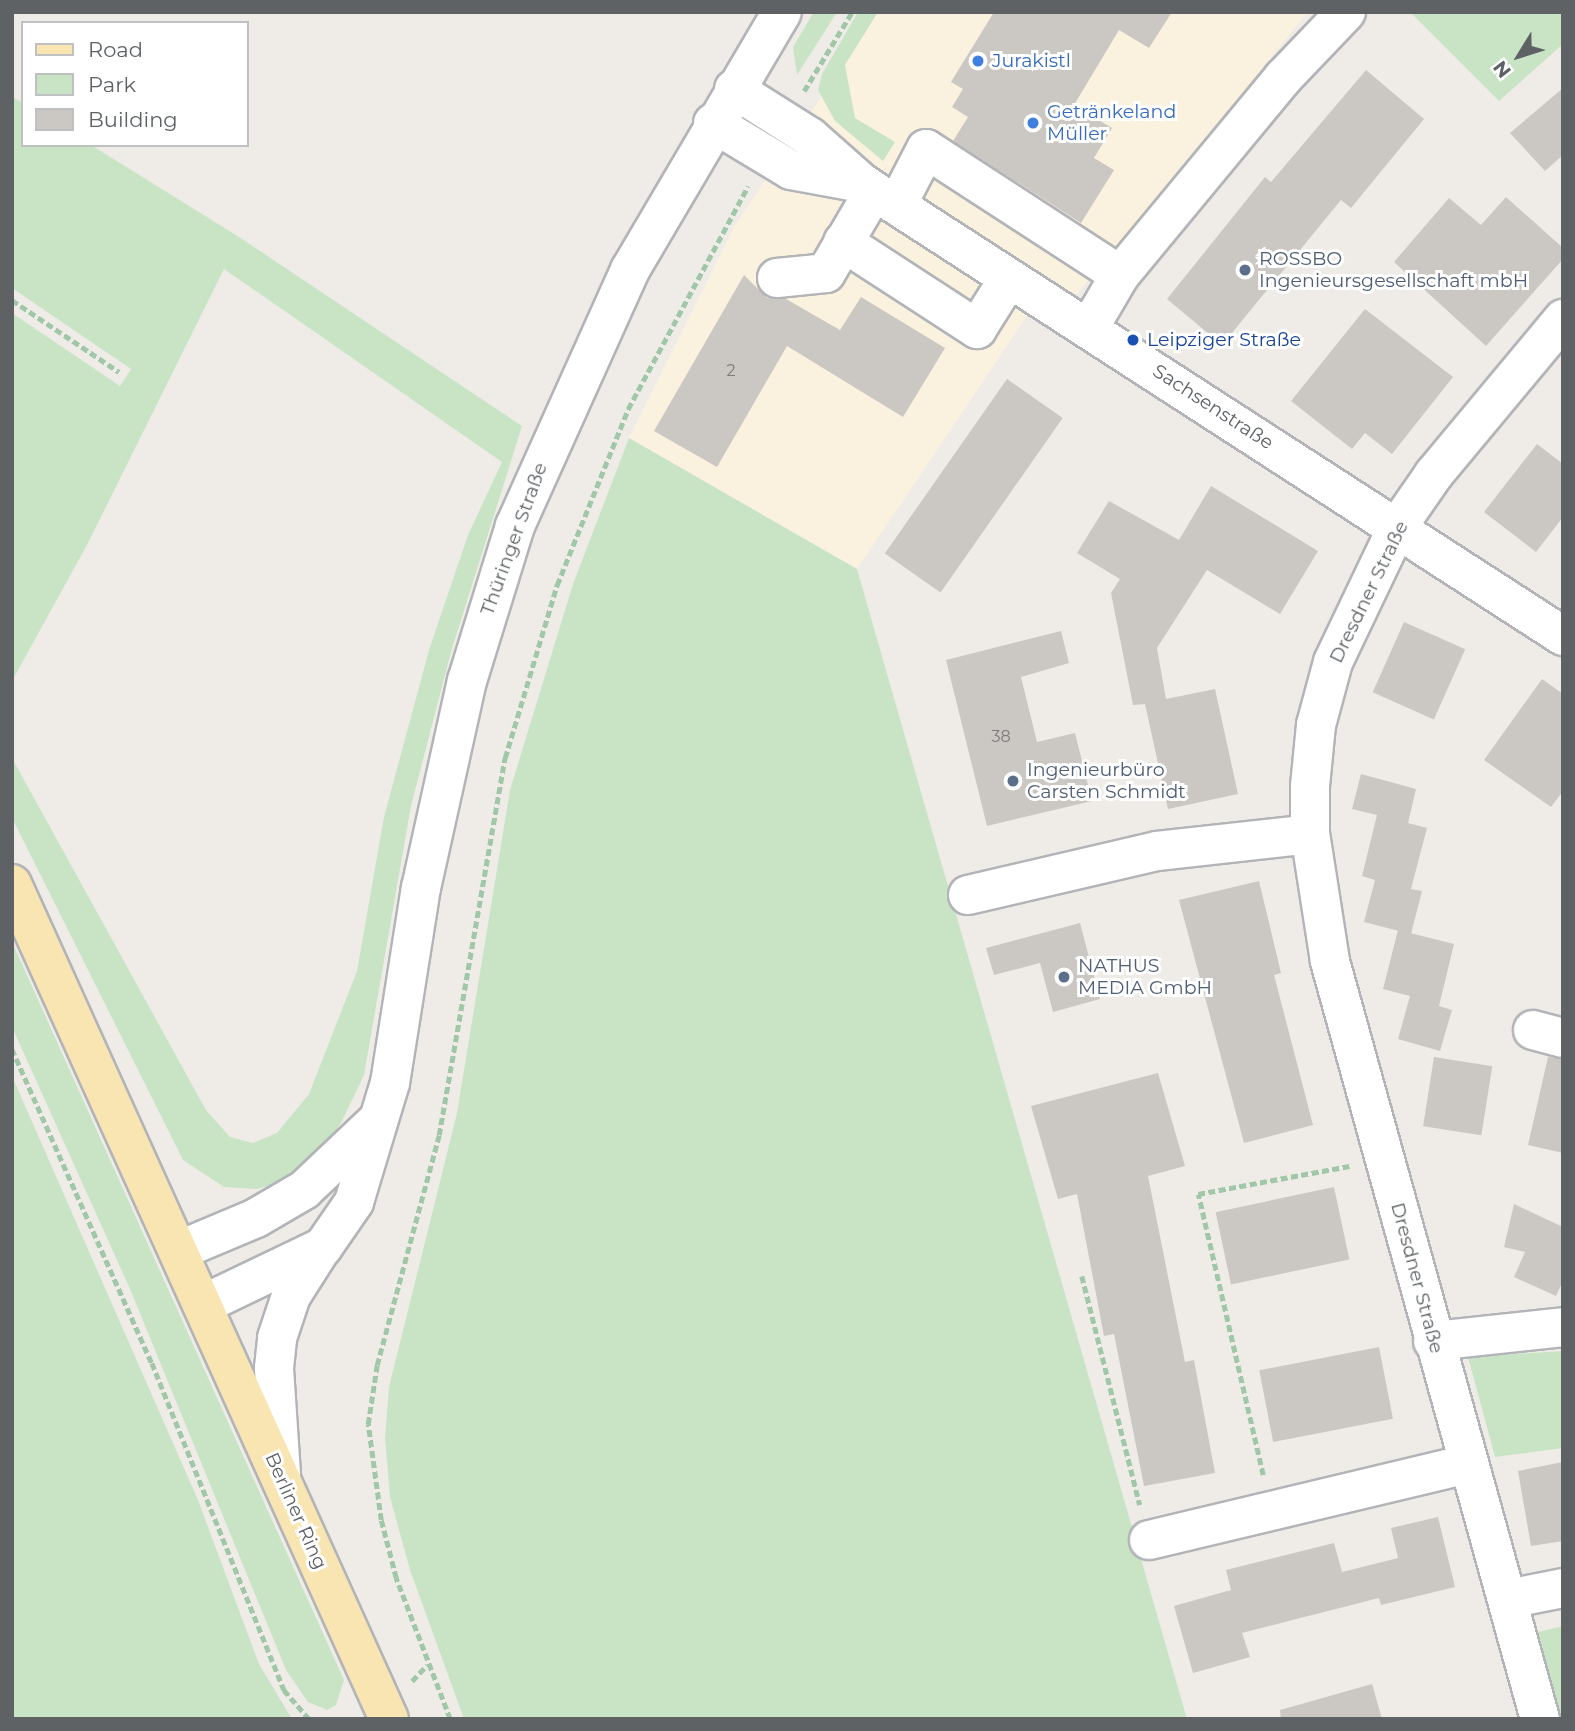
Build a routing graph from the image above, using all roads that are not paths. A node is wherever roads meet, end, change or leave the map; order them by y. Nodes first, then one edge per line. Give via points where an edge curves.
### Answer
1 (782, 12) edge
2 (1346, 12) edge
3 (734, 89) junction
4 (713, 124) junction
5 (878, 193) junction
6 (844, 242) junction
7 (1120, 275) junction
8 (777, 278) dead end
9 (1009, 278) junction
10 (1563, 318) edge
11 (1089, 328) junction
12 (1398, 526) junction
13 (1563, 636) edge
14 (1310, 834) junction
15 (12, 884) edge
16 (968, 895) dead end
17 (382, 1116) junction
18 (323, 1247) junction
19 (180, 1250) junction
20 (204, 1304) junction
21 (1563, 1327) edge
22 (1433, 1340) junction
23 (1468, 1464) junction
24 (281, 1477) junction
25 (1149, 1540) road end
26 (1563, 1588) edge
27 (1508, 1599) junction
28 (389, 1719) edge
29 (1540, 1719) edge

1 - 3 street, Thüringer Straße
2 - 7 street via 1283,78
3 - 4 street, Thüringer Straße
3 - 5 street, Sachsenstraße via 810,137
4 - 5 street, Sachsenstraße via 791,170
4 - 17 street, Thüringer Straße via 630,270 549,444 488,606 421,888
5 - 6 street
5 - 7 street via 926,149
5 - 9 street, Sachsenstraße
6 - 8 street via 826,273
6 - 9 street via 977,329
7 - 11 street
9 - 11 street, Sachsenstraße
10 - 12 street, Dresdner Straße via 1434,474
11 - 12 street, Sachsenstraße
12 - 13 street, Sachsenstraße
12 - 14 street, Dresdner Straße via 1333,662 1316,725
14 - 16 street via 1157,851
14 - 22 street, Dresdner Straße via 1330,961
15 - 19 main road, Berliner Ring
17 - 18 street, Thüringer Straße via 354,1202
17 - 19 street via 304,1190 256,1218
18 - 20 street, Thüringer Straße
18 - 24 street via 291,1296 277,1338 274,1368
19 - 20 main road, Berliner Ring
20 - 24 main road, Berliner Ring
21 - 22 street
22 - 23 street, Dresdner Straße
23 - 25 street
23 - 27 street, Dresdner Straße
24 - 28 main road, Berliner Ring
26 - 27 street
27 - 29 street, Dresdner Straße

